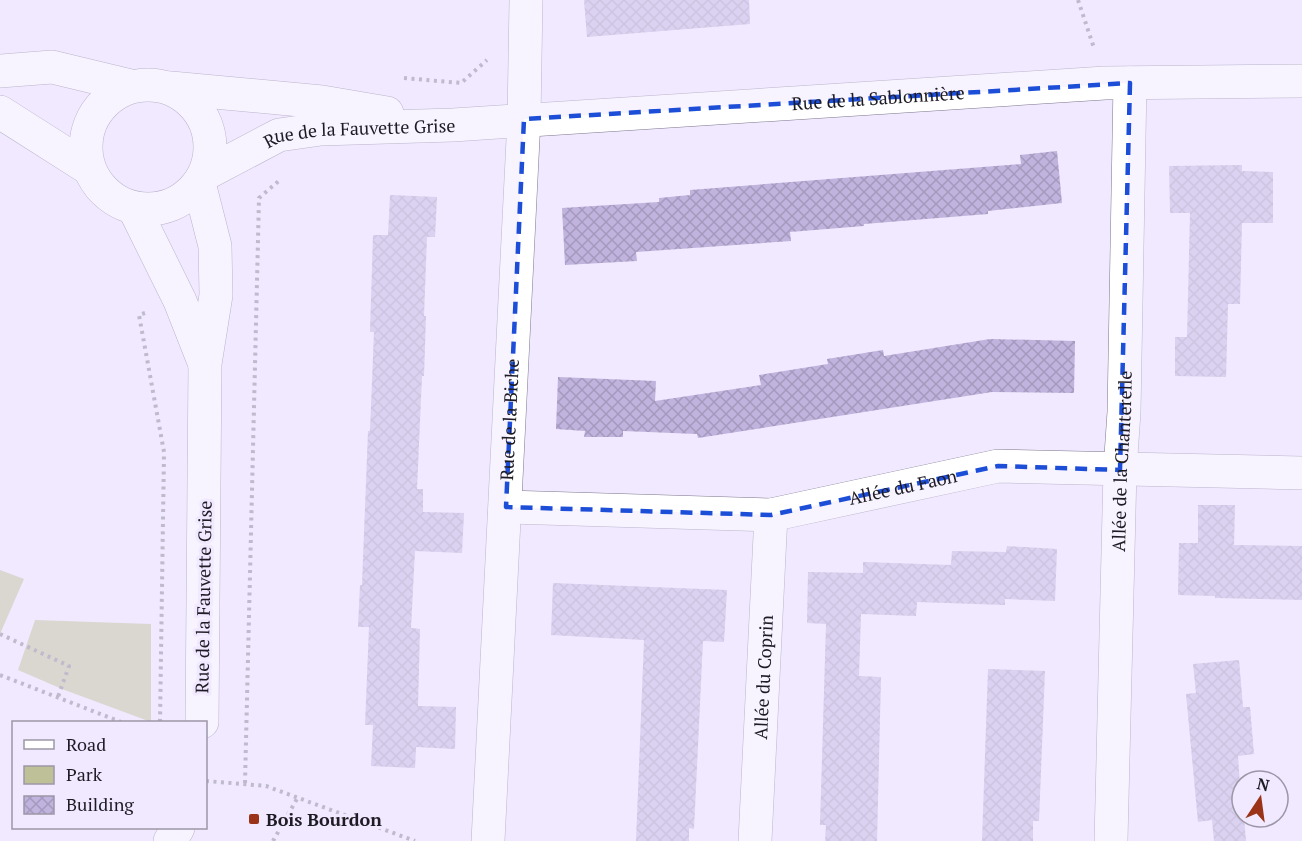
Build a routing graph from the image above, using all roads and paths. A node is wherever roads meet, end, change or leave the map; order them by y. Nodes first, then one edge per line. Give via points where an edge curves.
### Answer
1 (526, 0) edge
2 (1078, 0) edge
3 (525, 60) junction
4 (0, 70) edge
5 (394, 78) dead end
6 (1302, 81) edge
7 (1117, 83) junction
8 (131, 86) junction
9 (171, 88) junction
10 (0, 112) edge
11 (524, 119) junction
12 (453, 125) junction
13 (88, 168) junction
14 (285, 175) dead end
15 (202, 178) junction
16 (134, 208) junction
17 (205, 364) junction
18 (1120, 470) junction
19 (1302, 473) edge
20 (506, 507) junction
21 (771, 515) junction
22 (0, 634) edge
23 (0, 675) edge
24 (58, 697) junction
25 (116, 721) edge
26 (202, 721) edge
27 (207, 782) edge
28 (245, 783) junction
29 (298, 797) junction
30 (273, 841) edge
31 (415, 841) edge
32 (488, 841) edge
33 (755, 841) edge
34 (1111, 841) edge

1 - 3 street, Rue de la Biche
2 - 7 path
3 - 5 path via 488,59 461,82
3 - 11 street, Rue de la Biche
4 - 8 street via 52,67
6 - 7 street, Rue de la Sablonnière
7 - 11 street, Rue de la Sablonnière
7 - 18 street, Allée de la Chanterelle via 1124,412
8 - 9 street
8 - 13 street via 112,95 97,109 84,147
9 - 12 street, Rue de la Fauvette Grise via 322,102
9 - 15 street via 202,115 209,133 210,154
10 - 13 street
11 - 12 street, Rue de la Sablonnière
11 - 20 street, Rue de la Biche
12 - 15 street, Rue de la Fauvette Grise via 321,129 279,135
13 - 16 street via 98,186 114,200
14 - 28 path via 259,198
15 - 16 street via 187,196 171,206 153,210
15 - 17 street, Rue de la Fauvette Grise via 215,246 216,295
16 - 17 street, Rue de la Fauvette Grise via 180,301
17 - 26 street, Rue de la Fauvette Grise
18 - 19 street, Allée du Faon
18 - 21 street, Allée du Faon via 998,466
18 - 34 street, Allée de la Chanterelle
20 - 21 street, Allée du Faon
20 - 32 street, Rue de la Biche
21 - 33 street, Allée du Coprin
22 - 24 path via 69,666
23 - 24 path
24 - 25 path
27 - 28 path
28 - 29 path
29 - 30 path
29 - 31 path

